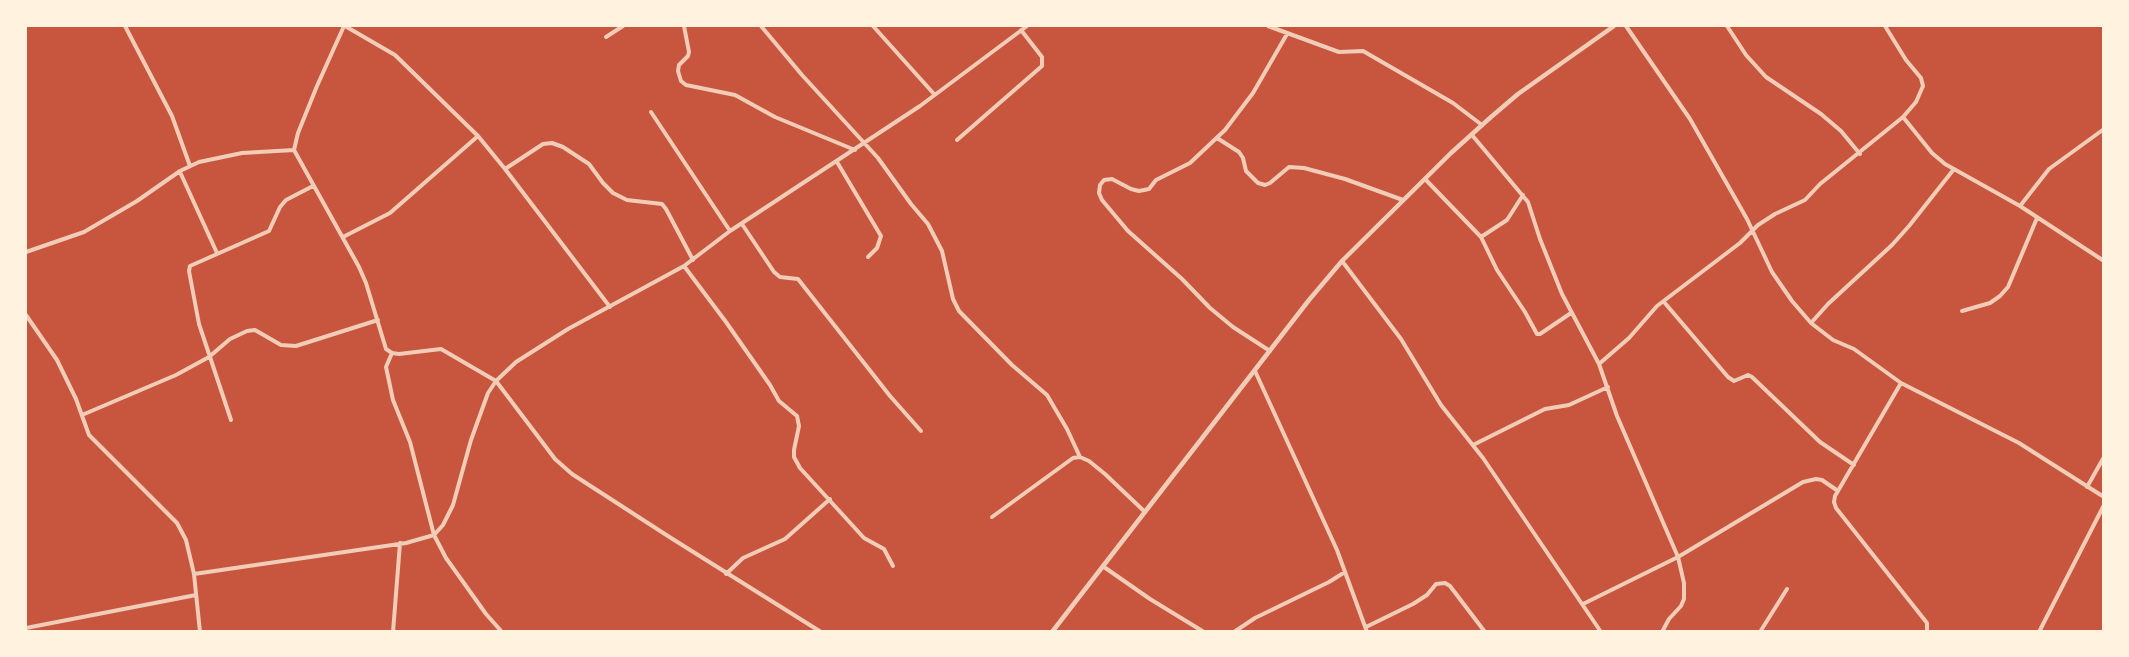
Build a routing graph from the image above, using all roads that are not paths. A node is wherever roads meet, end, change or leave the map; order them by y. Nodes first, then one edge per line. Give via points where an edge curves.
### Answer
1 (125, 26) edge
2 (344, 26) edge
3 (623, 26) edge
4 (684, 26) edge
5 (761, 26) edge
6 (873, 26) edge
7 (1026, 26) edge
8 (1268, 26) edge
9 (1614, 26) edge
10 (1626, 26) edge
11 (1727, 26) edge
12 (1885, 26) edge
13 (1021, 30) junction
14 (1287, 34) junction
15 (606, 37) dead end
16 (934, 94) junction
17 (651, 112) dead end
18 (1903, 117) junction
19 (1482, 125) junction
20 (2103, 129) edge
21 (1472, 135) junction
22 (478, 136) junction
23 (1217, 138) junction
24 (957, 140) dead end
25 (865, 144) junction
26 (294, 150) junction
27 (855, 150) junction
28 (1860, 154) junction
29 (837, 162) junction
30 (190, 166) junction
31 (505, 169) junction
32 (1954, 169) junction
33 (180, 171) junction
34 (1425, 179) junction
35 (313, 186) junction
36 (1523, 195) junction
37 (1403, 200) junction
38 (2020, 206) junction
39 (2037, 218) junction
40 (742, 224) junction
41 (730, 231) junction
42 (1752, 231) junction
43 (343, 237) junction
44 (1481, 237) junction
45 (26, 252) edge
46 (217, 253) junction
47 (868, 257) dead end
48 (693, 260) junction
49 (1342, 261) junction
50 (2103, 261) edge
51 (684, 266) junction
52 (1664, 302) junction
53 (610, 307) junction
54 (1962, 311) dead end
55 (1571, 313) junction
56 (26, 316) edge
57 (378, 320) junction
58 (1811, 323) junction
59 (1270, 351) junction
60 (392, 353) junction
61 (210, 357) junction
62 (1599, 364) junction
63 (1255, 371) junction
64 (496, 381) junction
65 (1901, 383) junction
66 (1608, 387) junction
67 (82, 415) junction
68 (231, 420) dead end
69 (921, 431) dead end
70 (1473, 445) junction
71 (1080, 457) junction
72 (2103, 457) edge
73 (1854, 465) junction
74 (2087, 487) junction
75 (1838, 491) junction
76 (2103, 497) edge
77 (830, 499) junction
78 (2103, 505) edge
79 (1145, 512) junction
80 (992, 517) dead end
81 (434, 536) junction
82 (400, 543) junction
83 (1678, 557) junction
84 (893, 566) dead end
85 (1104, 567) junction
86 (1345, 572) junction
87 (726, 573) junction
88 (194, 574) junction
89 (1787, 589) dead end
90 (196, 595) junction
91 (1583, 604) junction
92 (26, 628) edge
93 (1366, 629) edge
94 (200, 632) edge
95 (393, 632) edge
96 (502, 632) edge
97 (821, 632) edge
98 (1052, 632) edge
99 (1204, 632) edge
100 (1234, 632) edge
101 (1485, 632) edge
102 (1601, 632) edge
103 (1662, 632) edge
104 (1760, 632) edge
105 (1928, 632) edge
106 (2039, 632) edge

1 - 30 street via 172,116
2 - 22 street via 395,55
2 - 26 street
3 - 15 street
4 - 27 street via 689,52 678,71 686,85 735,95 775,117
5 - 25 street
6 - 16 street
7 - 13 street
8 - 14 street
9 - 19 street via 1518,94
10 - 42 street via 1690,119
11 - 28 street via 1766,77 1821,114
12 - 18 street via 1922,78 1916,102
13 - 16 street
13 - 24 street via 1042,57 1042,66
14 - 19 street via 1339,52 1363,51
14 - 23 street via 1252,93
16 - 25 street
17 - 41 street
18 - 28 street
18 - 32 street via 1932,153
19 - 21 street
20 - 38 street via 2049,169
21 - 34 street
21 - 36 street
22 - 31 street
22 - 43 street via 390,213
23 - 37 street via 1239,152 1246,171 1258,183 1270,183 1289,167 1304,168
23 - 59 street via 1191,163 1156,180 1149,189 1131,189 1112,179 1104,180 1099,193 1128,231 1210,308
25 - 27 street
25 - 71 street via 928,224 942,251 959,311 1047,395
26 - 30 street via 242,153
26 - 35 street
27 - 29 street
28 - 42 street via 1805,200 1775,214
29 - 40 street
29 - 47 street via 881,236
30 - 33 street
31 - 48 street via 543,144 563,147 589,164 613,193 627,200 662,204
31 - 53 street
32 - 38 street
32 - 58 street via 1892,245
33 - 45 street via 84,232
33 - 46 street
34 - 37 street
34 - 44 street
35 - 43 street
35 - 46 street via 286,200 269,231
36 - 44 street via 1507,220
36 - 55 street
37 - 49 street
38 - 39 street
39 - 50 street
39 - 54 street via 2004,292 1990,303
40 - 41 street
40 - 69 street via 774,272 780,278 798,279
41 - 48 street
42 - 52 street
42 - 58 street via 1772,272
43 - 57 street via 363,275
44 - 55 street via 1537,334
46 - 61 street via 195,262 189,271
48 - 51 street
49 - 59 street
49 - 70 street
51 - 53 street
51 - 77 street via 779,401 797,416 794,457
52 - 62 street
52 - 73 street via 1728,377 1734,381 1752,377 1813,436
53 - 64 street via 543,344
55 - 62 street
56 - 67 street via 57,360
57 - 60 street via 386,349
57 - 61 street via 296,346 281,345 255,330 247,331 230,339
58 - 65 street
59 - 63 street
60 - 64 street via 441,349
60 - 81 street via 386,367 393,400 415,460
61 - 67 street
61 - 68 street
62 - 66 street
63 - 79 street
63 - 86 street
64 - 81 street via 481,411 453,504
64 - 87 street via 555,459 572,474
65 - 73 street
65 - 74 street via 2019,442
66 - 70 street via 1569,405 1545,409
66 - 83 street
67 - 88 street via 89,435 177,524 186,540
70 - 91 street
71 - 79 street
71 - 80 street via 1073,458
72 - 74 street
73 - 75 street
74 - 76 street
75 - 83 street via 1822,480 1803,482
75 - 105 street via 1836,508 1927,623
77 - 84 street via 864,538 884,549
77 - 87 street via 785,539 743,558
78 - 106 street
79 - 85 street
81 - 82 street
81 - 96 street
82 - 88 street
82 - 95 street
83 - 91 street
83 - 103 street via 1684,599
85 - 98 street
85 - 99 street
86 - 93 street
86 - 100 street
87 - 97 street
88 - 90 street
89 - 104 street
90 - 92 street
90 - 94 street
91 - 102 street
93 - 101 street via 1413,604 1441,582 1450,586

